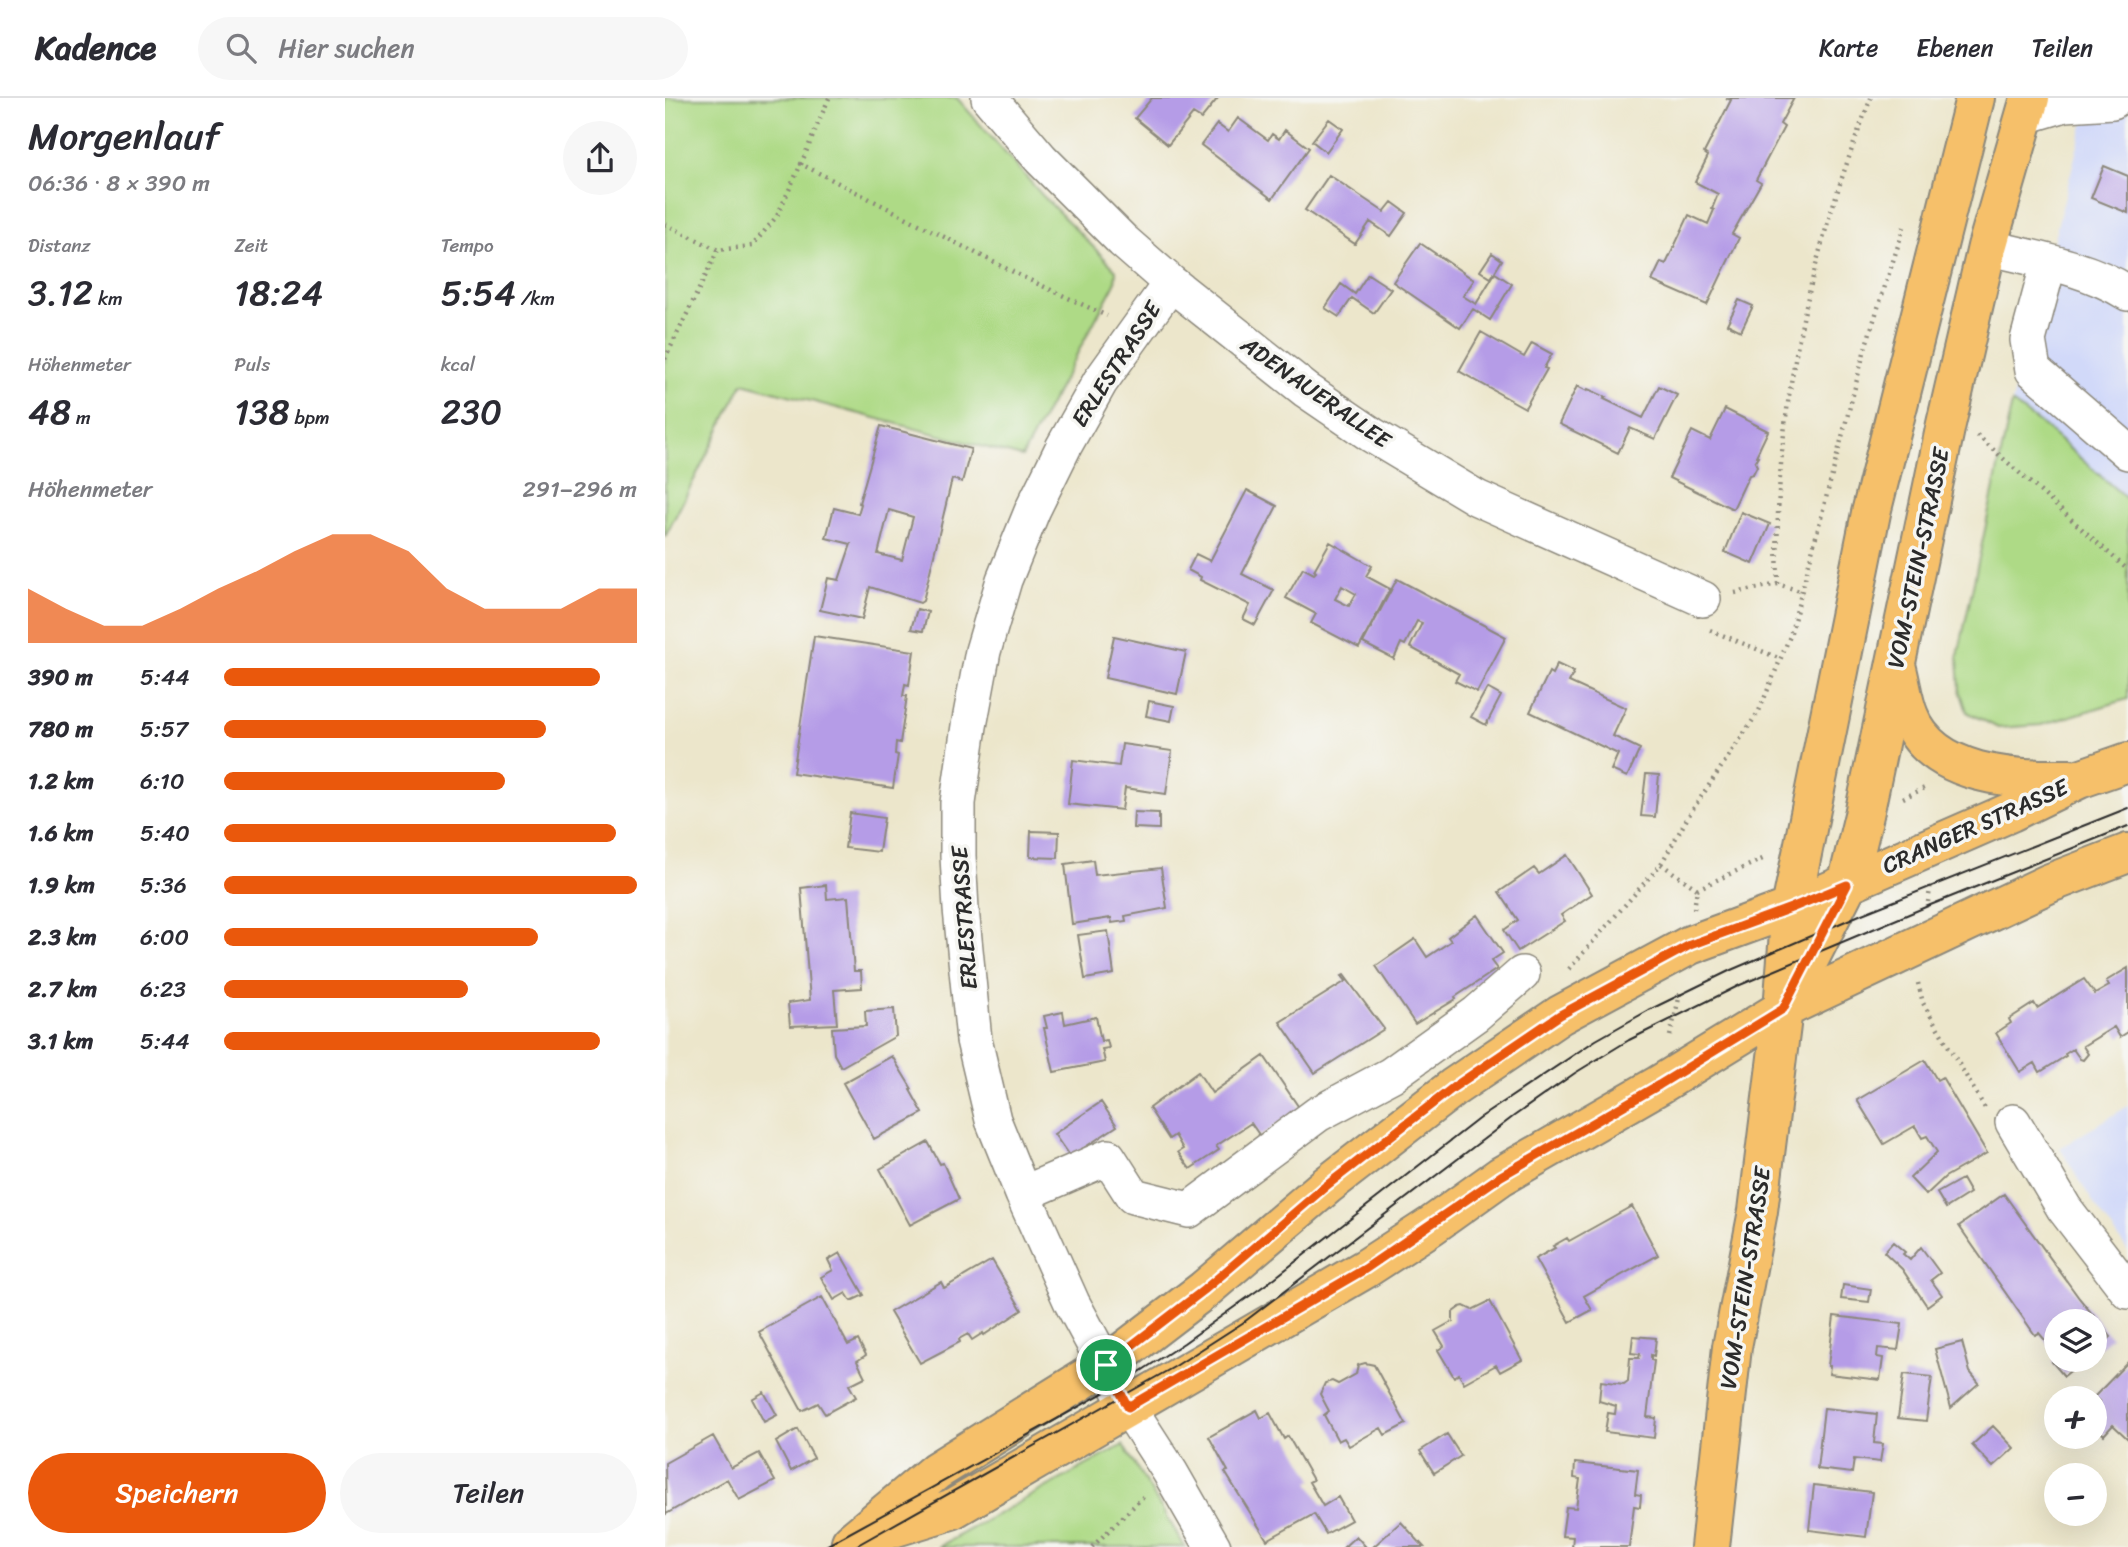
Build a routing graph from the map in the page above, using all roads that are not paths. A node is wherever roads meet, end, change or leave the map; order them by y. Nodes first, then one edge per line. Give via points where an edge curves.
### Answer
1 (989, 98) edge
2 (1975, 98) edge
3 (2114, 98) edge
4 (2028, 107) edge
5 (1987, 247) junction
6 (2049, 262) junction
7 (1171, 283) junction
8 (2128, 293) edge
9 (2128, 452) edge
10 (1703, 599) road end
11 (1895, 662) junction
12 (2128, 762) edge
13 (2079, 779) junction
14 (2128, 853) edge
15 (1847, 885) junction
16 (1791, 908) junction
17 (1523, 974) dead end
18 (1783, 1009) junction
19 (2013, 1122) road end
20 (1023, 1195) junction
21 (2128, 1292) edge
22 (1106, 1365) junction
23 (1128, 1407) junction
24 (846, 1545) edge
25 (1213, 1547) edge
26 (1710, 1547) edge

1 - 7 street, ADENAUERALLEE via 1041,159
2 - 16 main road, VOM-STEIN-STRASSE via 1871,513
3 - 4 street
4 - 5 main road, VOM-STEIN-STRASSE
5 - 6 street
5 - 11 main road, VOM-STEIN-STRASSE
6 - 8 street via 2108,281
6 - 9 street via 2028,340 2033,370
7 - 10 street, ADENAUERALLEE via 1306,390 1477,498
7 - 20 street, ERLESTRASSE via 1100,382 1033,509 1004,580 983,651 969,726 958,803 961,909 974,1040 993,1120
11 - 13 main road via 1909,718 1932,751 1957,764 1997,775
11 - 15 main road, VOM-STEIN-STRASSE
12 - 13 main road, CRANGER STRASSE
13 - 15 main road, CRANGER STRASSE
14 - 18 main road, CRANGER STRASSE via 2050,883
15 - 16 main road, CRANGER STRASSE
15 - 18 main road, VOM-STEIN-STRASSE
16 - 18 main road, VOM-STEIN-STRASSE
16 - 22 main road, CRANGER STRASSE via 1690,945 1560,1015 1454,1087
17 - 20 street via 1402,1067 1318,1114 1189,1210 1133,1196 1108,1157
18 - 23 main road, CRANGER STRASSE via 1501,1176 1365,1269
18 - 26 main road, VOM-STEIN-STRASSE via 1758,1211 1732,1347
19 - 21 street via 2064,1208
20 - 22 street, ERLESTRASSE
22 - 23 street, ERLESTRASSE
22 - 24 main road, CRANGER STRASSE via 936,1471
23 - 24 main road, CRANGER STRASSE via 951,1510
23 - 25 street, ERLESTRASSE

